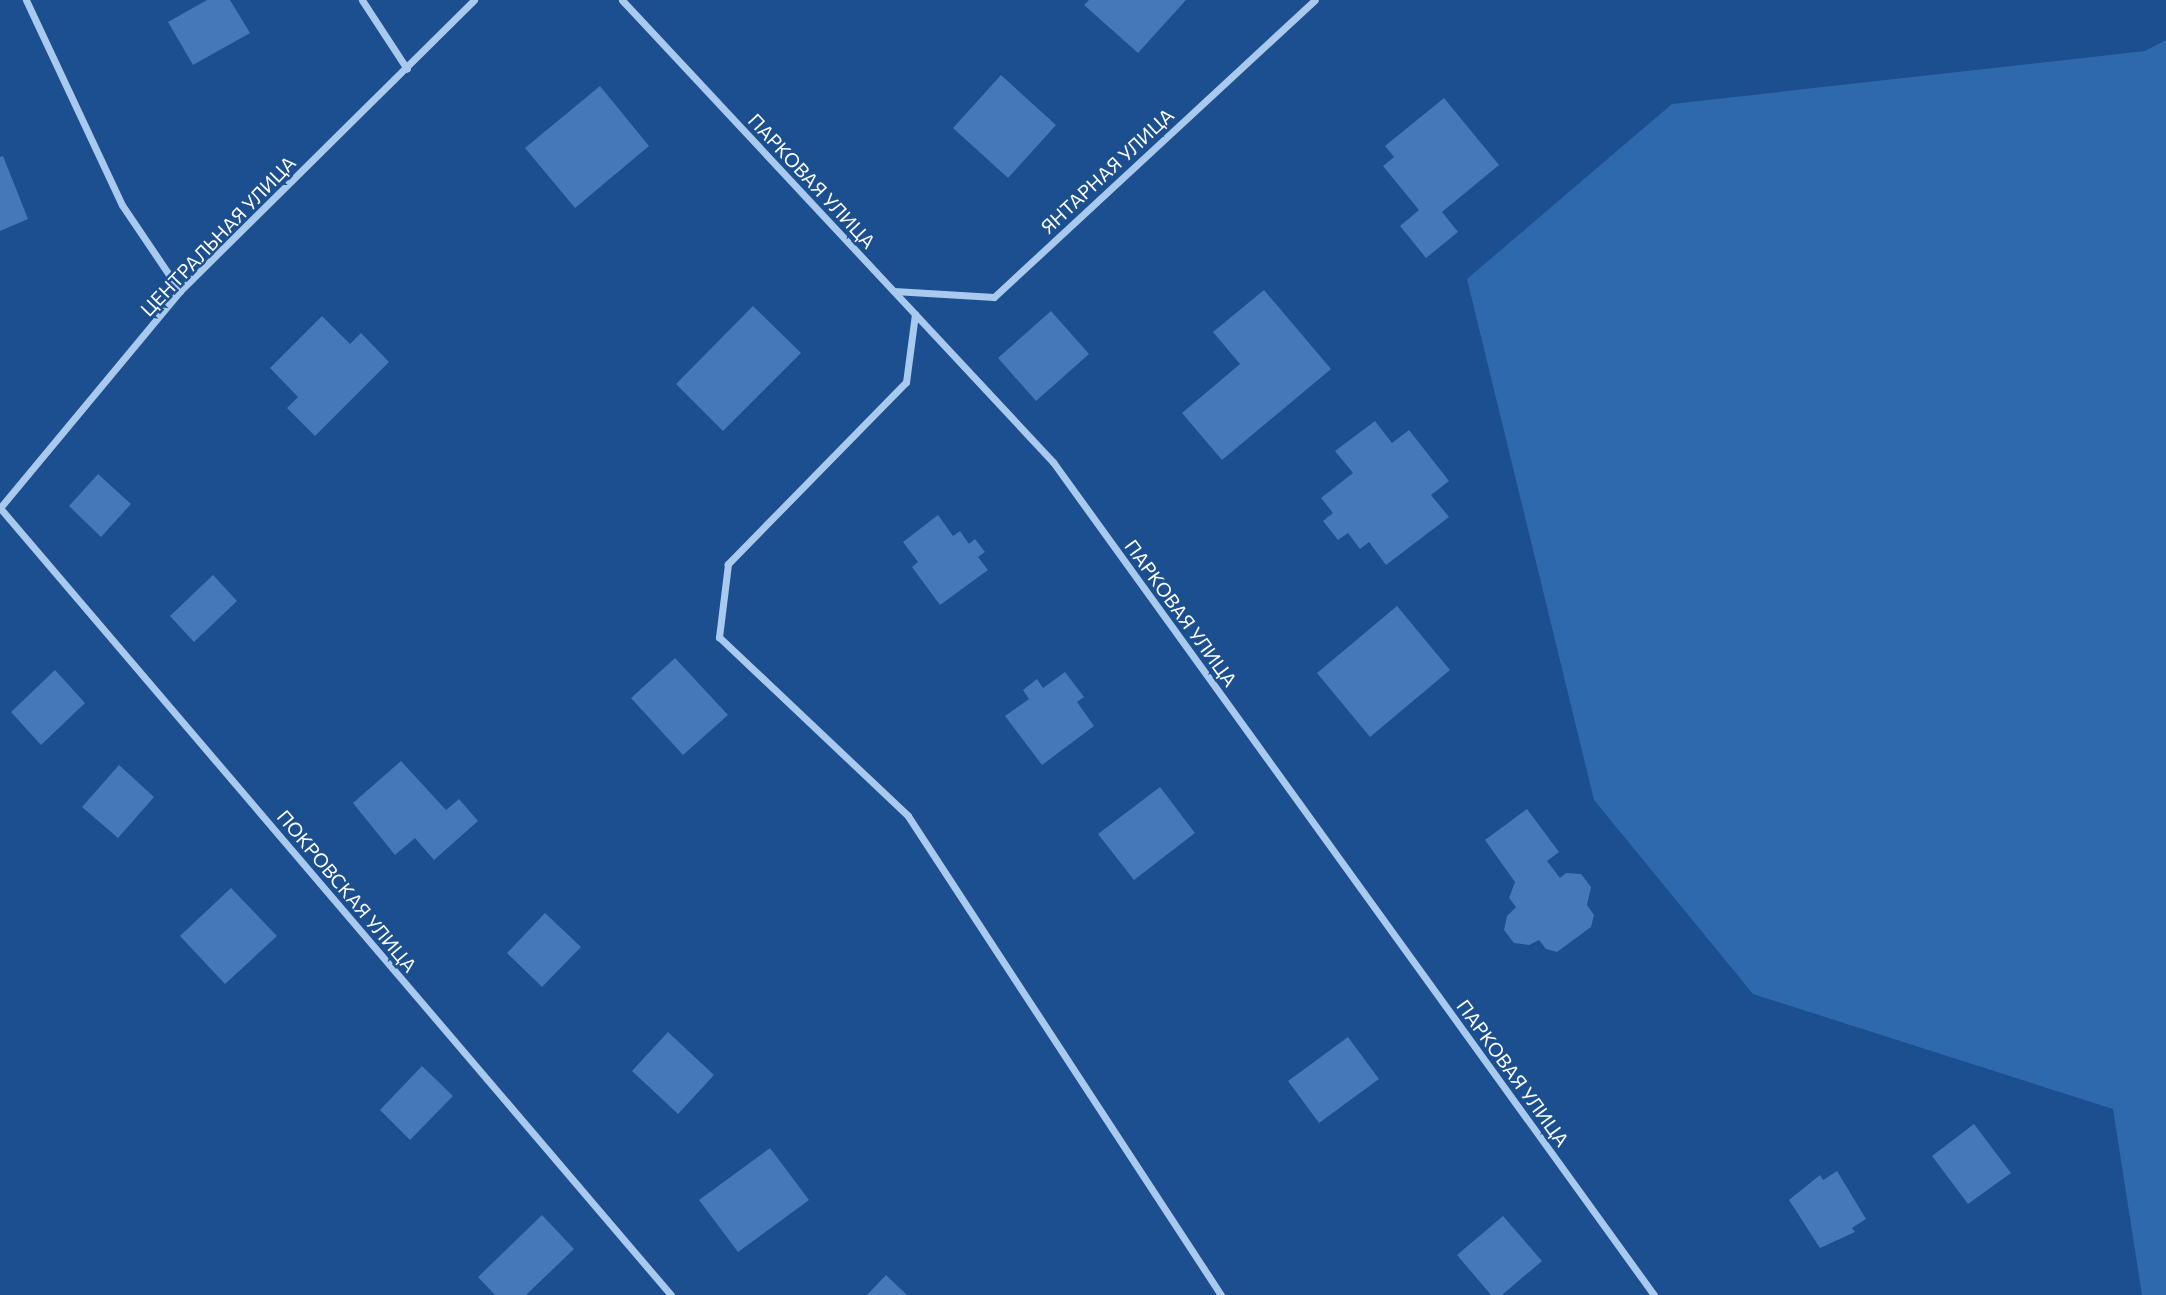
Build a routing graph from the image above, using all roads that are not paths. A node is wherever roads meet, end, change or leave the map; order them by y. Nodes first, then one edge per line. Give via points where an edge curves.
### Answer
1 (26, 0) edge
2 (362, 0) edge
3 (474, 0) edge
4 (622, 0) edge
5 (1315, 0) edge
6 (407, 69) junction
7 (180, 291) junction
8 (894, 291) junction
9 (915, 314) junction
10 (0, 508) edge
11 (671, 1295) edge
12 (1222, 1295) edge
13 (1654, 1295) edge

1 - 7 street via 122,205
2 - 6 street
3 - 6 street, ЦЕНТРАЛЬНАЯ УЛИЦА
4 - 8 street, ПАРКОВАЯ УЛИЦА
5 - 8 street, ЯНТАРНАЯ УЛИЦА via 994,296
6 - 7 street, ЦЕНТРАЛЬНАЯ УЛИЦА
7 - 10 street, ЦЕНТРАЛЬНАЯ УЛИЦА
8 - 9 street, ПАРКОВАЯ УЛИЦА
9 - 12 street via 906,382 727,564 719,637 908,816
9 - 13 street, ПАРКОВАЯ УЛИЦА via 1052,462
10 - 11 street, ПОКРОВСКАЯ УЛИЦА

